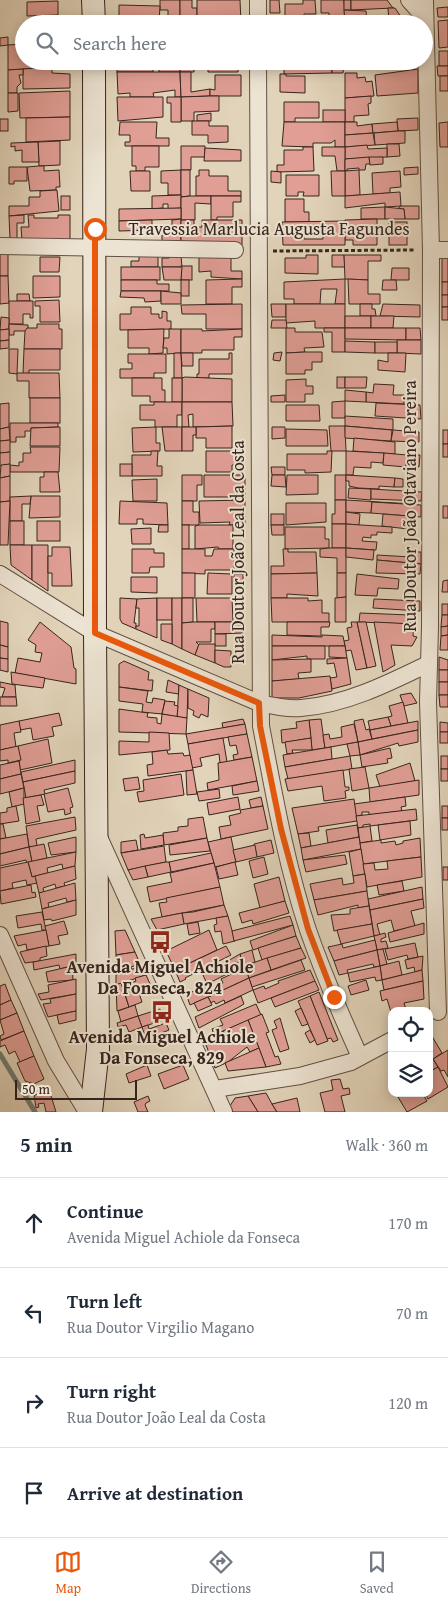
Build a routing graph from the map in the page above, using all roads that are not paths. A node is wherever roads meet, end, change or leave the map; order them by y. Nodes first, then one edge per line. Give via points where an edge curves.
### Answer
1 (94, 0) edge
2 (258, 0) edge
3 (408, 0) edge
4 (425, 0) edge
5 (94, 15) edge
6 (258, 15) edge
7 (422, 15) edge
8 (425, 15) edge
9 (94, 70) edge
10 (258, 70) edge
11 (426, 70) edge
12 (0, 246) edge
13 (95, 247) junction
14 (235, 250) dead end
15 (431, 250) junction
16 (448, 250) edge
17 (0, 574) edge
18 (95, 633) junction
19 (428, 664) junction
20 (259, 703) junction
21 (98, 835) junction
22 (0, 935) edge
23 (438, 1011) edge
24 (388, 1042) edge
25 (360, 1057) junction
26 (215, 1089) junction
27 (89, 1112) edge
28 (224, 1112) edge

1 - 5 street
2 - 6 street
3 - 7 street
4 - 8 street, Rua Doutor João Otaviano Pereira
9 - 13 street
10 - 20 street, Rua Doutor João Leal da Costa
11 - 15 street, Rua Doutor João Otaviano Pereira
12 - 13 street, Travessia Marlucia Augusta Fagundes
13 - 14 street, Travessia Marlucia Augusta Fagundes
13 - 18 street
15 - 16 street, Travessia Marlucia Augusta Fagundes
15 - 19 street, Rua Doutor João Otaviano Pereira
17 - 18 street
18 - 20 street
18 - 21 street
19 - 20 street via 392,681 326,704 292,708
19 - 23 street, Rua Doutor João Otaviano Pereira
20 - 25 street, Rua Doutor João Leal da Costa via 260,726 281,829 308,929
21 - 26 street
21 - 27 street via 98,1049
22 - 27 street via 56,1061
24 - 25 street
25 - 26 street via 300,1076
26 - 28 street

